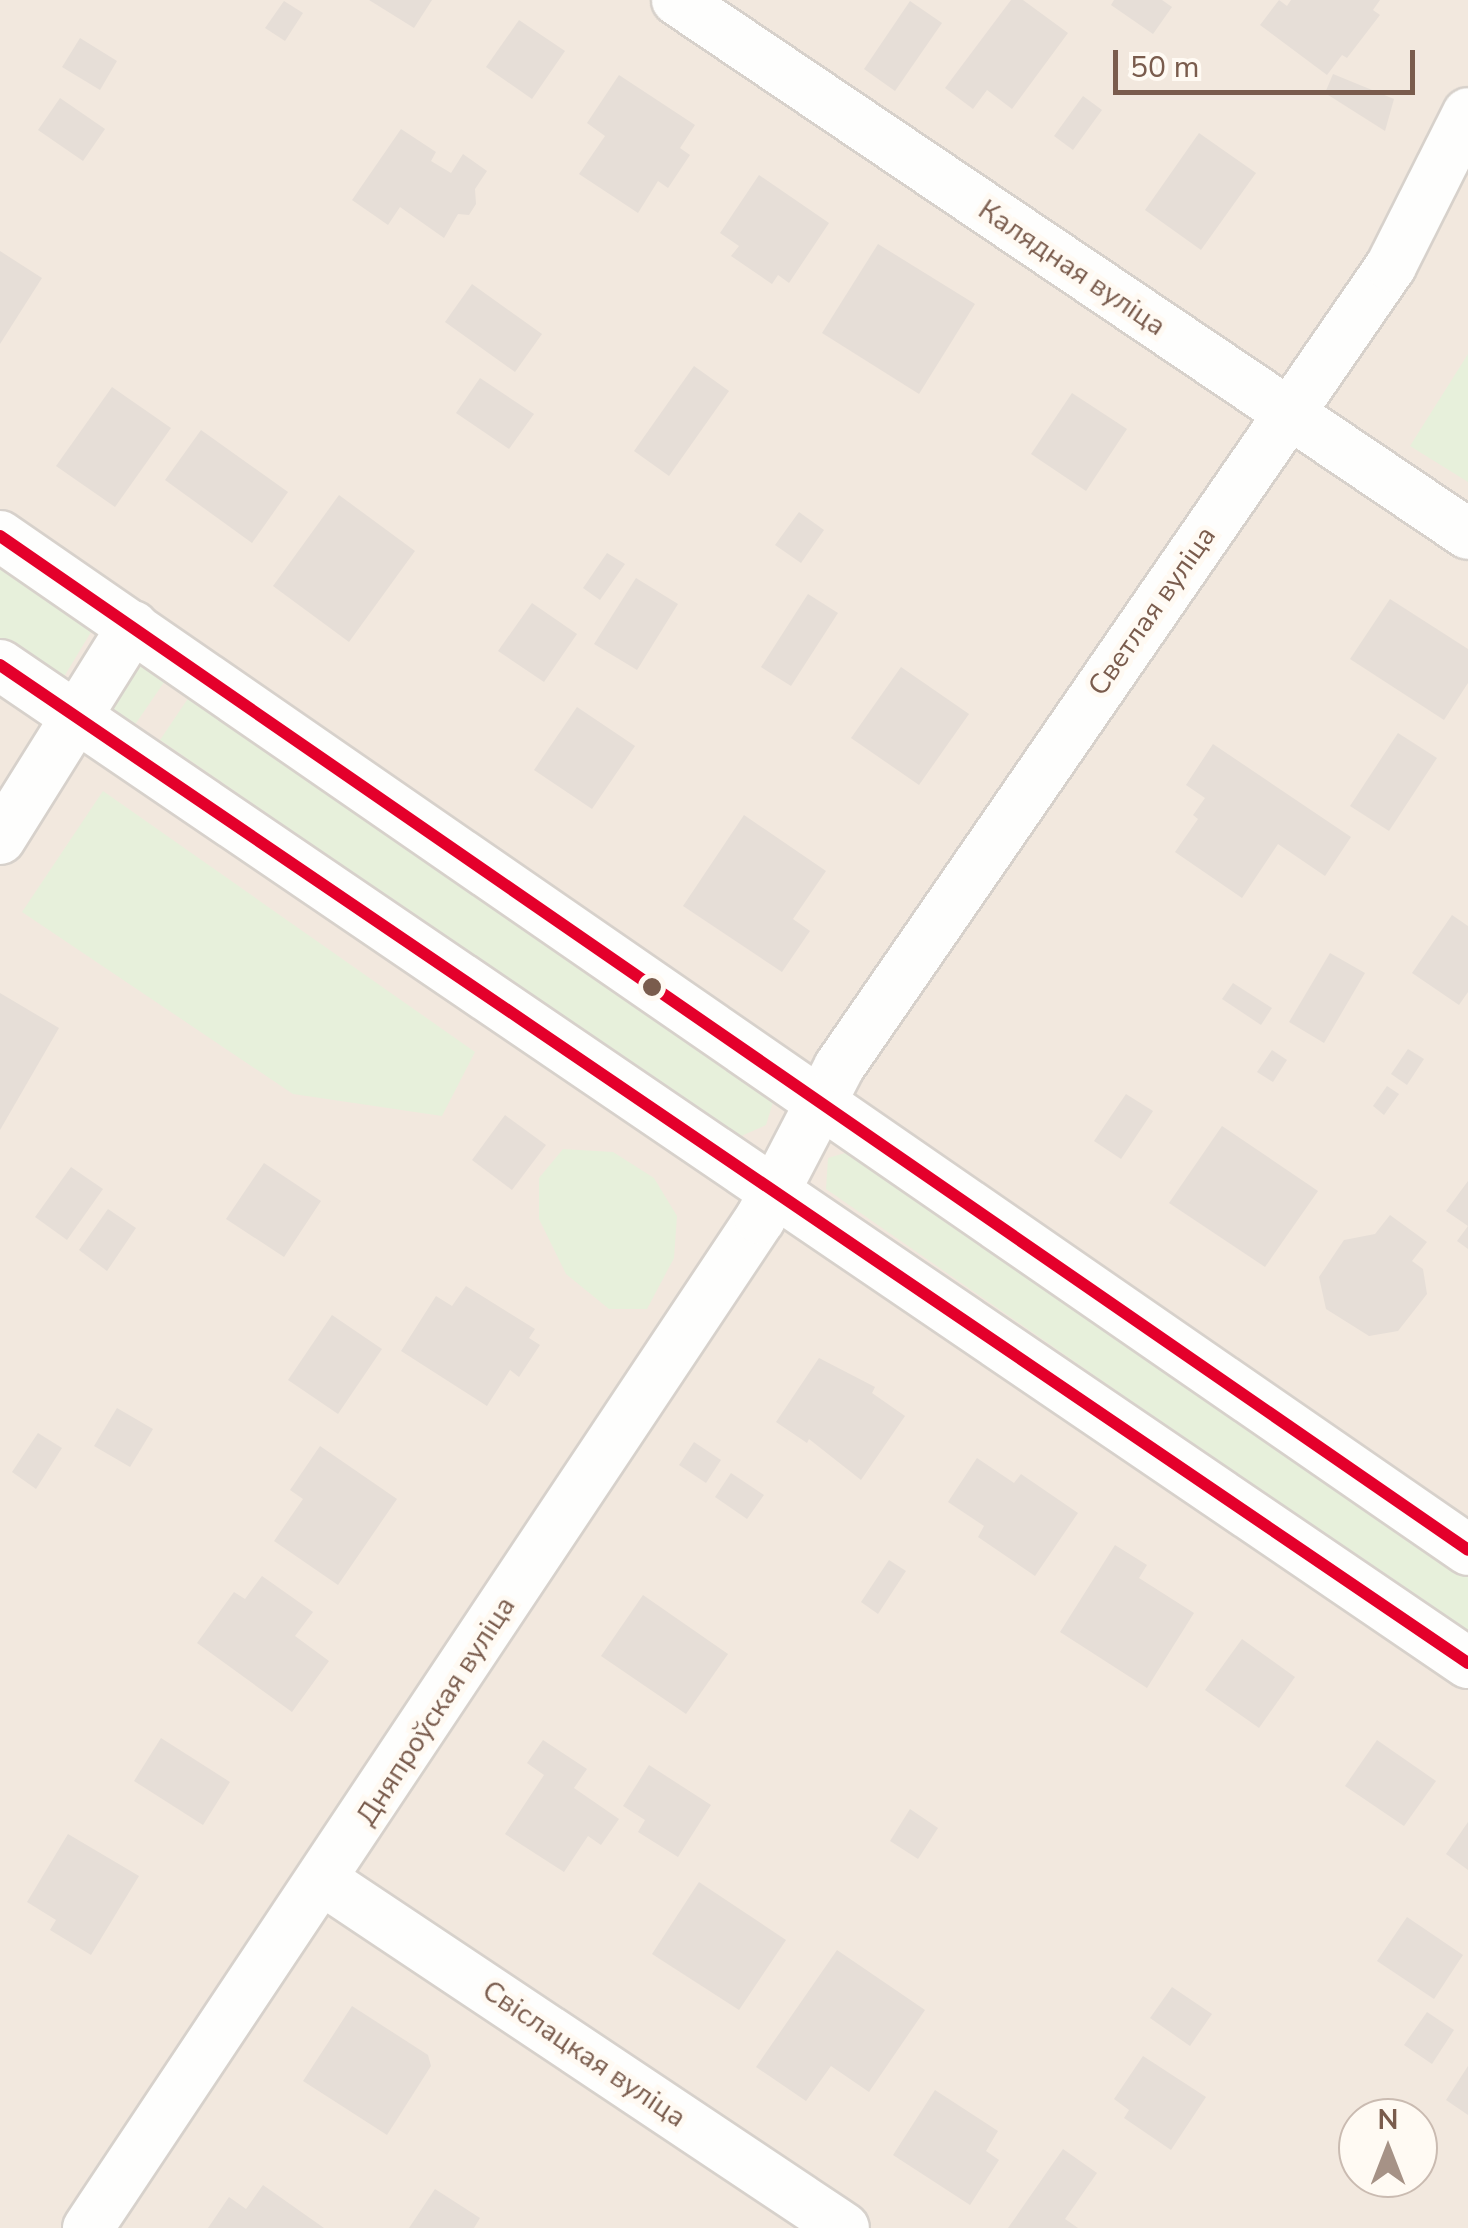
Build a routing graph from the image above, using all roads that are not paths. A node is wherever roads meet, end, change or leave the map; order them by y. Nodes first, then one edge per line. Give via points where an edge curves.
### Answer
1 (677, 0) edge
2 (1468, 114) edge
3 (1288, 414) junction
4 (1468, 534) edge
5 (0, 536) edge
6 (133, 626) junction
7 (0, 665) edge
8 (79, 718) junction
9 (0, 839) edge
10 (823, 1101) junction
11 (778, 1191) junction
12 (1468, 1550) edge
13 (1468, 1663) edge
14 (324, 1881) junction
15 (88, 2228) edge
16 (844, 2228) edge

1 - 3 street, Калядная вуліца
2 - 3 street, Светлая вуліца via 1390,266
3 - 4 street, Калядная вуліца
3 - 10 street, Светлая вуліца via 838,1067
5 - 6 street
6 - 8 street
6 - 10 street
7 - 8 street
8 - 9 street
8 - 11 street
10 - 11 street, Светлая вуліца
10 - 12 street
11 - 13 street
11 - 14 street, Дняпроўская вуліца
14 - 15 street, Дняпроўская вуліца
14 - 16 street, Свіслацкая вуліца

